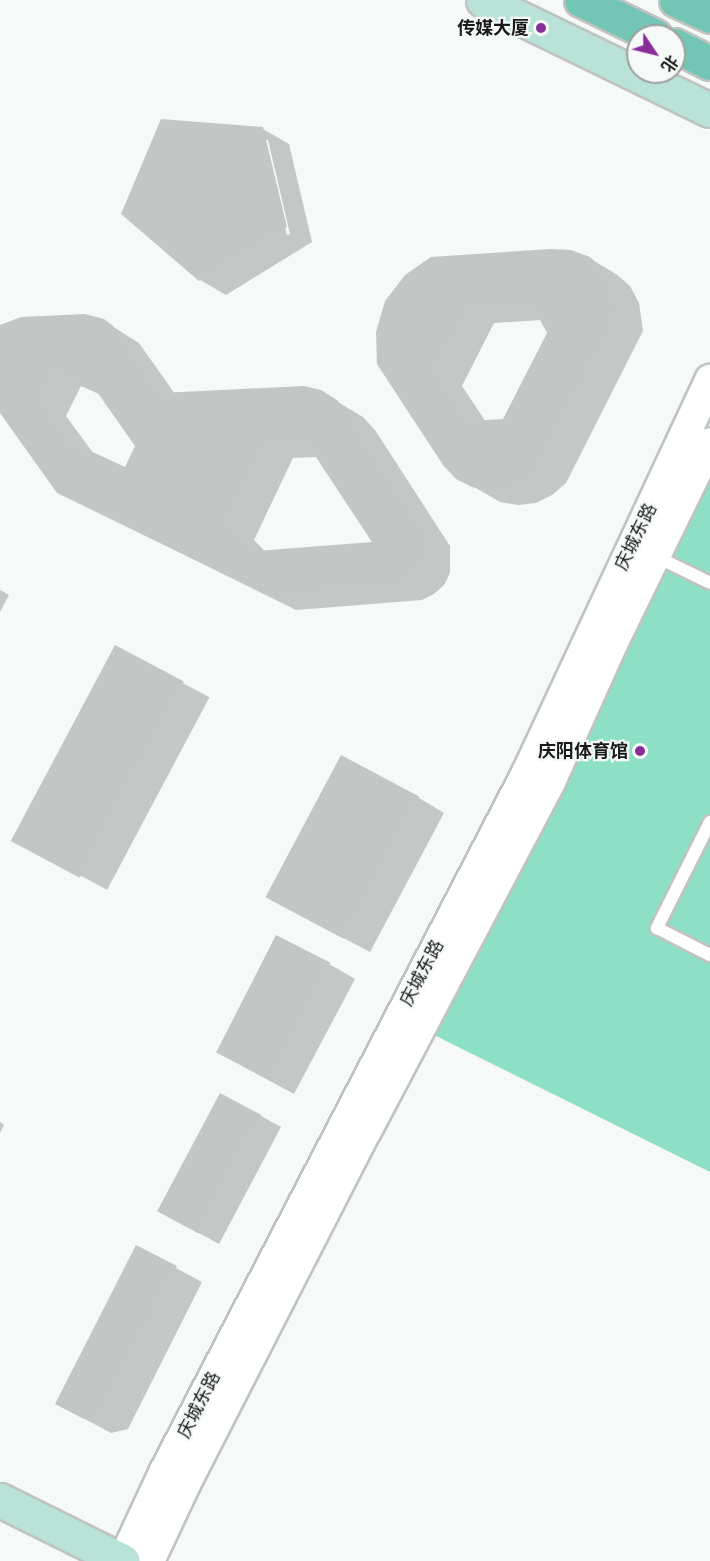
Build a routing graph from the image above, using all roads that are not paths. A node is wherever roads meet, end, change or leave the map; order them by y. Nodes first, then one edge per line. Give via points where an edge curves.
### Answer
1 (483, 0) edge
2 (581, 0) edge
3 (676, 0) edge
4 (710, 16) edge
5 (630, 24) edge
6 (686, 51) edge
7 (710, 63) edge
8 (710, 110) edge
9 (710, 380) edge
10 (710, 443) edge
11 (655, 556) junction
12 (710, 583) edge
13 (710, 822) edge
14 (710, 955) edge
15 (0, 1500) edge
16 (123, 1561) edge
17 (149, 1561) edge

1 - 8 main road
2 - 5 main road
3 - 4 main road
6 - 7 main road
9 - 16 street, 庆城东路 via 526,773 165,1471
10 - 11 street, 庆城东路
11 - 12 lane
11 - 17 street, 庆城东路 via 550,782 350,1162
13 - 14 lane via 657,928
15 - 16 main road

